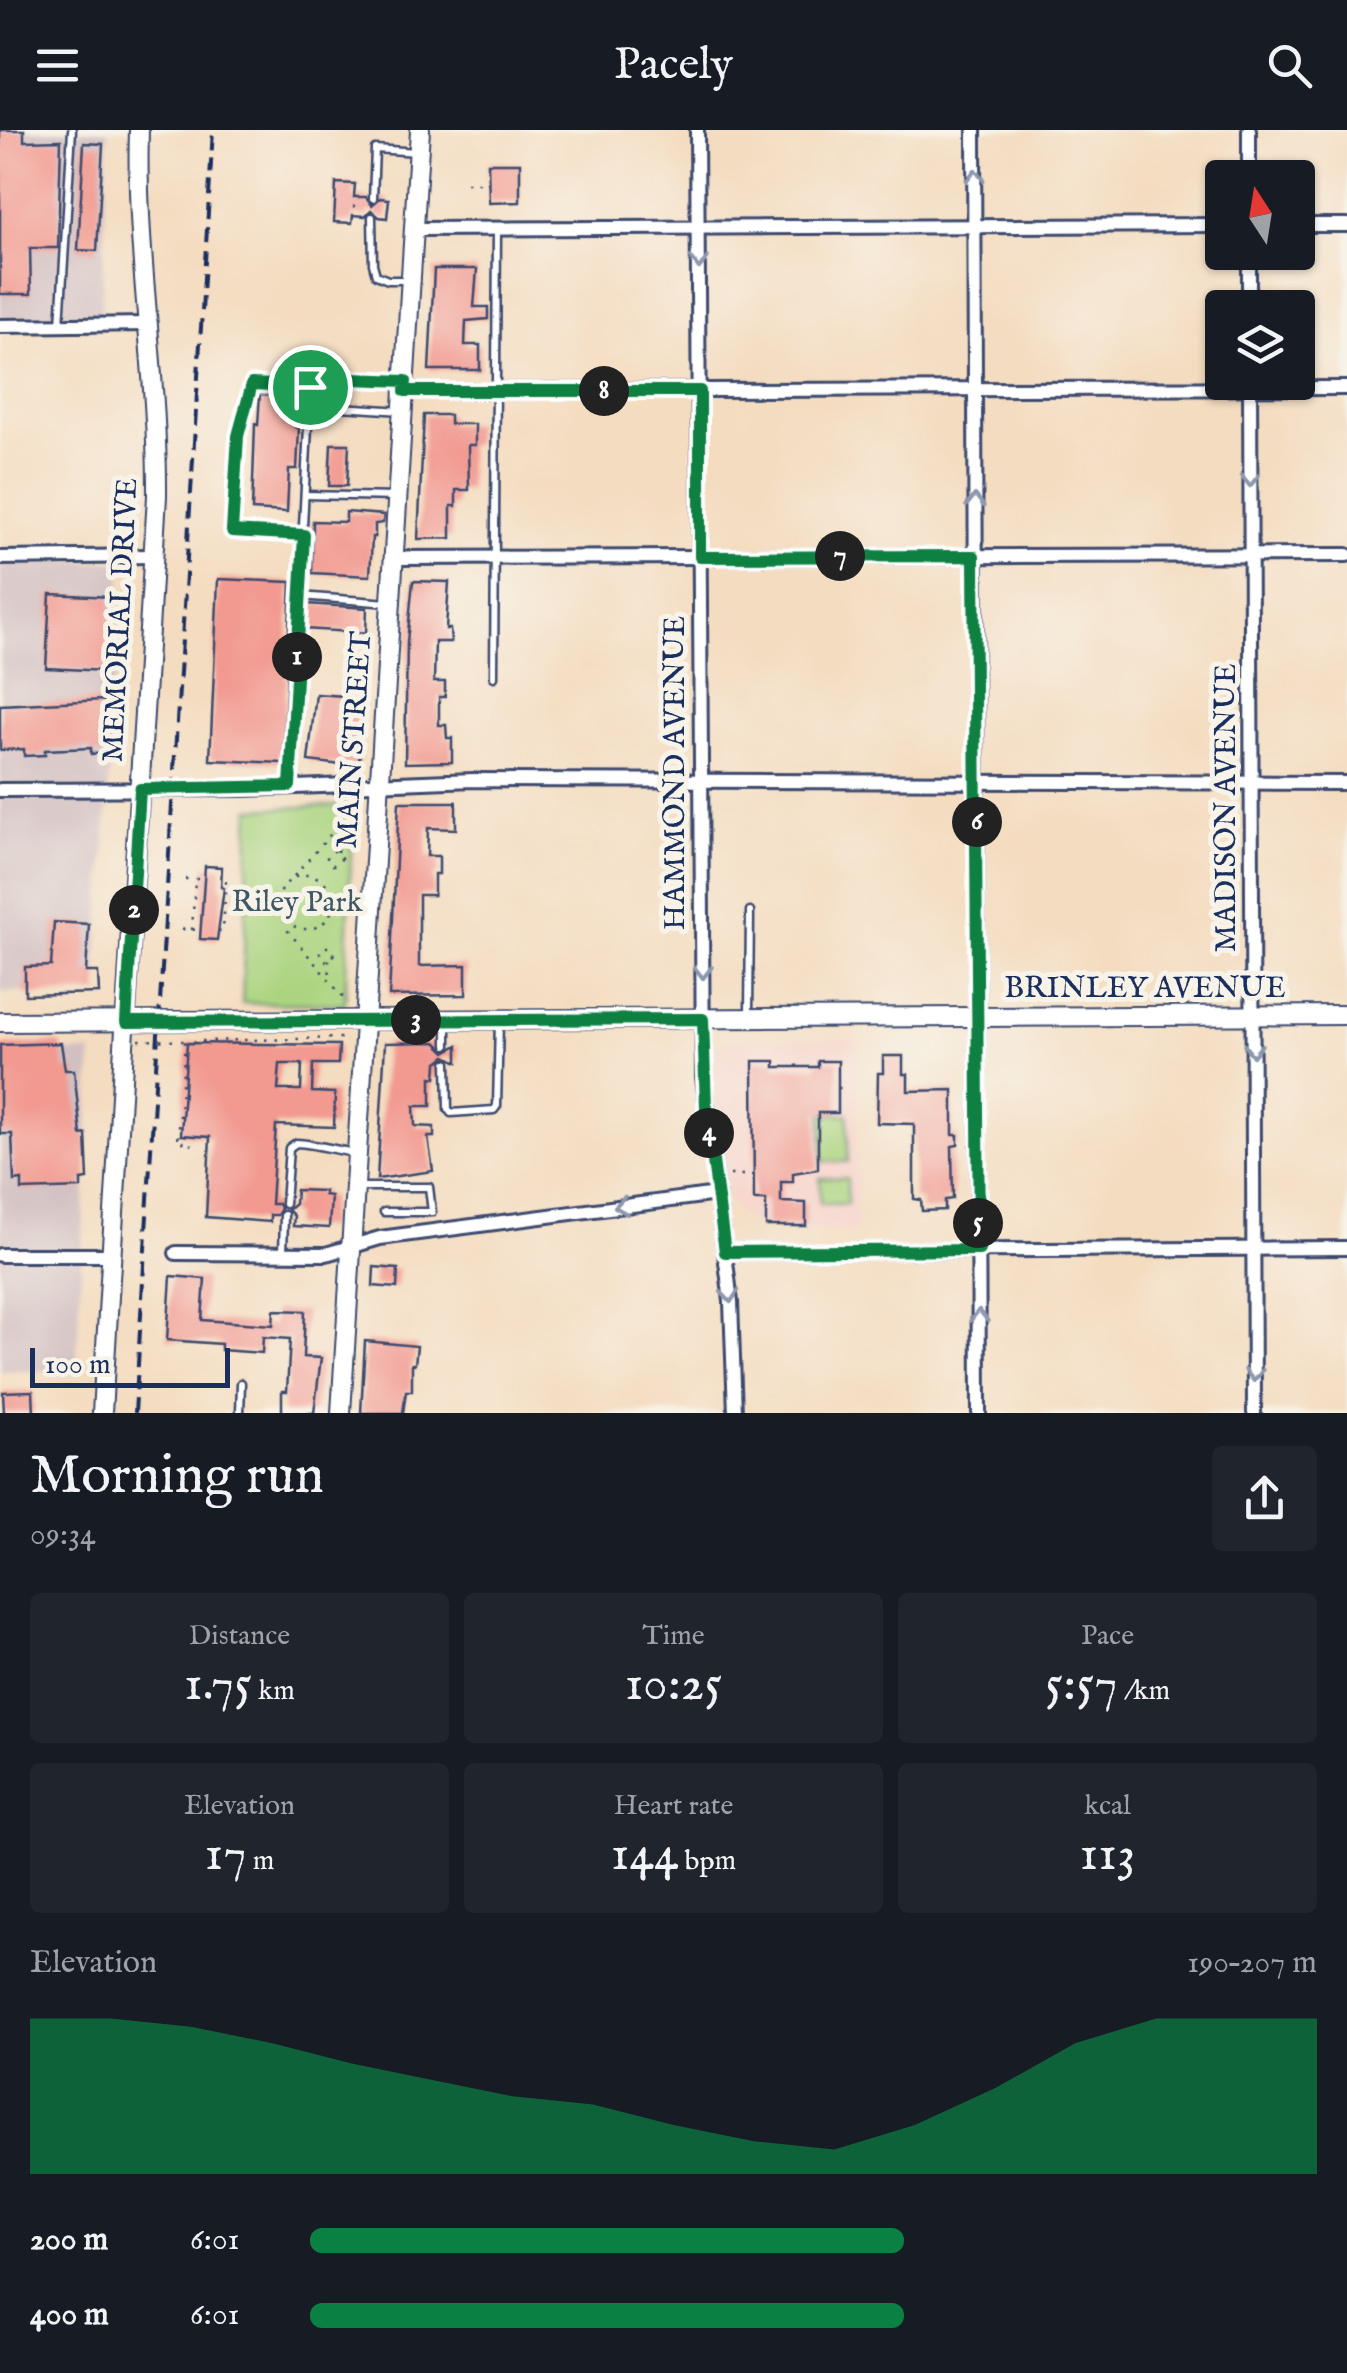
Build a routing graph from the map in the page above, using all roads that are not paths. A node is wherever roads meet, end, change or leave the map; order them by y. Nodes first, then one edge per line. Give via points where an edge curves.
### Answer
1 (72, 130) edge
2 (139, 130) edge
3 (420, 130) edge
4 (698, 130) edge
5 (974, 130) edge
6 (1249, 130) edge
7 (418, 152) junction
8 (1249, 160) edge
9 (373, 198) dead end
10 (372, 217) dead end
11 (1347, 224) edge
12 (1205, 225) edge
13 (1315, 225) edge
14 (975, 226) junction
15 (698, 227) junction
16 (497, 228) junction
17 (415, 229) junction
18 (412, 280) junction
19 (148, 324) junction
20 (0, 326) edge
21 (60, 326) junction
22 (405, 386) junction
23 (310, 387) junction
24 (1205, 387) edge
25 (1315, 387) edge
26 (1347, 388) edge
27 (975, 390) junction
28 (700, 391) junction
29 (496, 392) junction
30 (1250, 400) edge
31 (309, 406) junction
32 (404, 412) junction
33 (305, 494) junction
34 (398, 498) junction
35 (304, 535) junction
36 (1347, 554) edge
37 (1251, 555) junction
38 (153, 556) junction
39 (974, 556) junction
40 (700, 557) junction
41 (0, 558) edge
42 (394, 558) junction
43 (494, 558) junction
44 (300, 596) junction
45 (391, 603) junction
46 (494, 677) dead end
47 (702, 782) junction
48 (976, 782) junction
49 (1347, 783) edge
50 (379, 784) junction
51 (1252, 784) junction
52 (290, 786) junction
53 (148, 789) junction
54 (0, 790) edge
55 (750, 911) dead end
56 (1347, 1015) edge
57 (1253, 1016) junction
58 (749, 1018) junction
59 (978, 1018) junction
60 (703, 1019) junction
61 (446, 1020) junction
62 (499, 1020) junction
63 (364, 1021) junction
64 (0, 1022) edge
65 (126, 1022) junction
66 (447, 1045) dead end
67 (447, 1063) dead end
68 (357, 1153) junction
69 (354, 1187) junction
70 (718, 1194) junction
71 (285, 1204) dead end
72 (384, 1212) dead end
73 (284, 1215) dead end
74 (351, 1246) junction
75 (1253, 1248) junction
76 (1347, 1248) edge
77 (979, 1250) junction
78 (725, 1252) junction
79 (176, 1254) dead end
80 (283, 1254) junction
81 (0, 1255) edge
82 (112, 1255) junction
83 (241, 1383) dead end
84 (102, 1413) edge
85 (240, 1413) edge
86 (341, 1413) edge
87 (735, 1413) edge
88 (979, 1413) edge
89 (1254, 1413) edge

1 - 21 lane
2 - 19 street, MEMORIAL DRIVE
3 - 7 street, MAIN STREET
4 - 15 street, HAMMOND AVENUE
14 -> 5 street
6 - 8 street
7 - 9 lane via 376,150
7 - 17 street, MAIN STREET
10 - 18 lane via 376,275
11 - 13 street
12 - 14 street
14 - 15 street
14 - 27 street
15 - 16 street
15 -> 28 street, HAMMOND AVENUE
16 - 17 street
16 - 29 lane
17 - 18 street, MAIN STREET
18 - 22 street, MAIN STREET
19 - 21 street
19 - 38 street, MEMORIAL DRIVE via 157,447
20 - 21 street
22 - 23 lane via 324,378
22 - 29 street
22 - 32 street, MAIN STREET
23 - 31 lane
23 - 35 lane via 252,384 238,436 232,531
24 - 27 street
25 - 26 street
27 - 28 street
39 -> 27 street
28 - 29 street
28 - 40 street, HAMMOND AVENUE
29 - 43 lane
30 -> 37 street, MADISON AVENUE
31 - 32 lane
31 - 33 lane
32 - 34 street, MAIN STREET
33 - 34 lane
33 - 35 lane
34 - 42 street, MAIN STREET
35 - 44 lane
36 - 37 street
37 - 39 street
37 - 51 street, MADISON AVENUE
38 - 41 street
38 - 53 street, MEMORIAL DRIVE
39 - 40 street
39 - 48 street
40 - 43 street
40 - 47 street, HAMMOND AVENUE
42 - 43 street
42 - 45 street, MAIN STREET
43 - 46 lane
44 - 45 lane
44 - 52 lane
45 - 50 street, MAIN STREET
47 - 48 street
47 - 50 street
47 -> 60 street, HAMMOND AVENUE
48 - 51 street
48 - 59 street
49 - 51 street
50 - 52 street
50 - 63 street, MAIN STREET
51 - 57 street, MADISON AVENUE
52 - 53 street
53 - 54 street
53 - 65 street, MEMORIAL DRIVE
55 - 58 lane
56 - 57 street, BRINLEY AVENUE
57 - 59 street, BRINLEY AVENUE
57 -> 75 street, MADISON AVENUE
58 - 59 street, BRINLEY AVENUE
58 - 60 street, BRINLEY AVENUE
59 - 77 street
60 - 62 street, BRINLEY AVENUE
60 - 70 street, HAMMOND AVENUE
61 - 62 street, BRINLEY AVENUE
61 - 63 street, BRINLEY AVENUE
61 - 66 lane
62 - 67 lane via 494,1110 451,1113
63 - 65 street, BRINLEY AVENUE
63 - 68 street, MAIN STREET
64 - 65 street, BRINLEY AVENUE
65 - 82 street, MEMORIAL DRIVE
68 - 69 street, MAIN STREET
68 - 71 lane via 296,1143 289,1148
69 - 72 lane via 429,1186 432,1212
69 - 74 street, MAIN STREET via 363,1210
70 -> 74 street
70 - 78 street, HAMMOND AVENUE
73 - 80 lane
74 - 80 street via 326,1254
74 - 86 street, MAIN STREET
75 - 76 street
75 - 77 street
75 -> 89 street, MADISON AVENUE
77 - 78 street
88 -> 77 street
78 -> 87 street, HAMMOND AVENUE
79 - 80 street
81 - 82 street
82 - 84 street, MEMORIAL DRIVE
83 - 85 lane

